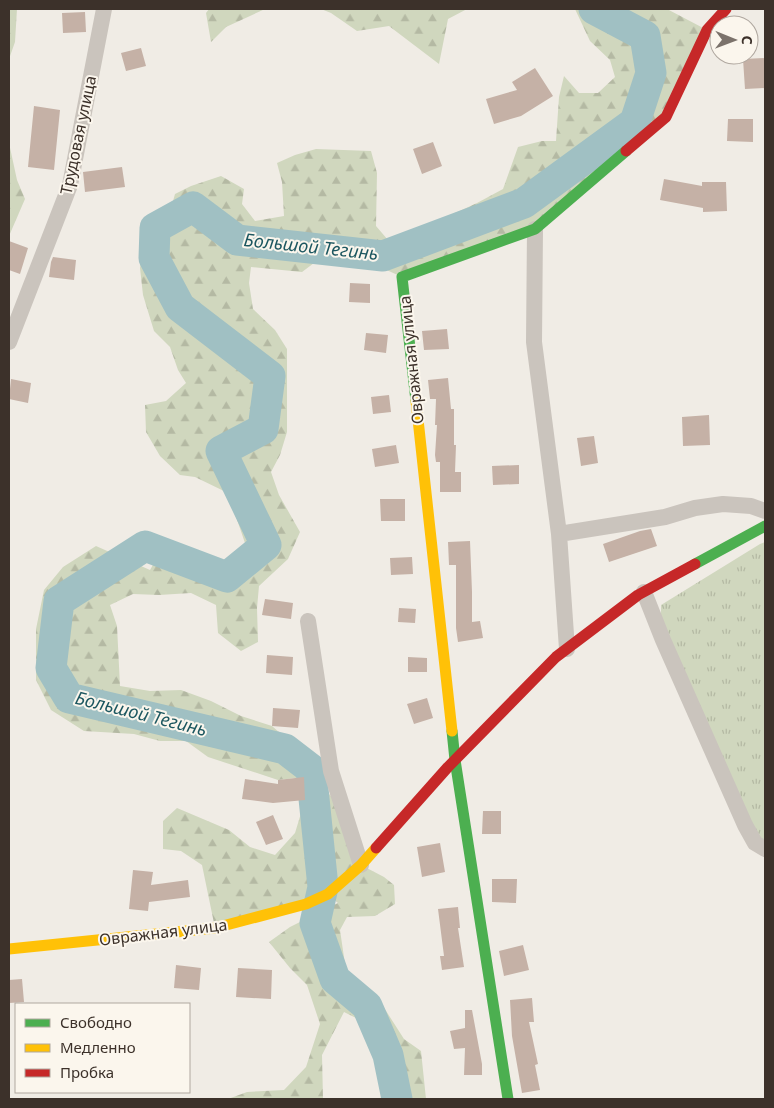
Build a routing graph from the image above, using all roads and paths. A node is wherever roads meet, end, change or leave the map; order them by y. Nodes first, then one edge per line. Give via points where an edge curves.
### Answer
1 (104, 9) edge
2 (726, 9) edge
3 (535, 229) junction
4 (9, 342) edge
5 (765, 511) edge
6 (765, 526) edge
7 (559, 534) junction
8 (644, 592) junction
9 (308, 621) dead end
10 (567, 648) junction
11 (456, 760) junction
12 (765, 849) edge
13 (361, 864) junction
14 (9, 949) edge
15 (508, 1099) edge

1 - 4 street, Трудовая улица via 70,186
2 - 3 street, Овражная улица via 707,30 666,117
3 - 7 street via 534,342
3 - 11 street, Овражная улица via 402,277
5 - 7 street via 751,506 723,504
6 - 8 street, Овражная улица
7 - 10 street
8 - 10 street, Овражная улица
8 - 12 street via 745,825 755,843
9 - 13 street via 332,771
10 - 11 street, Овражная улица
11 - 13 street, Овражная улица
11 - 15 street, Овражная улица
13 - 14 street, Овражная улица via 328,894 306,904 215,928

